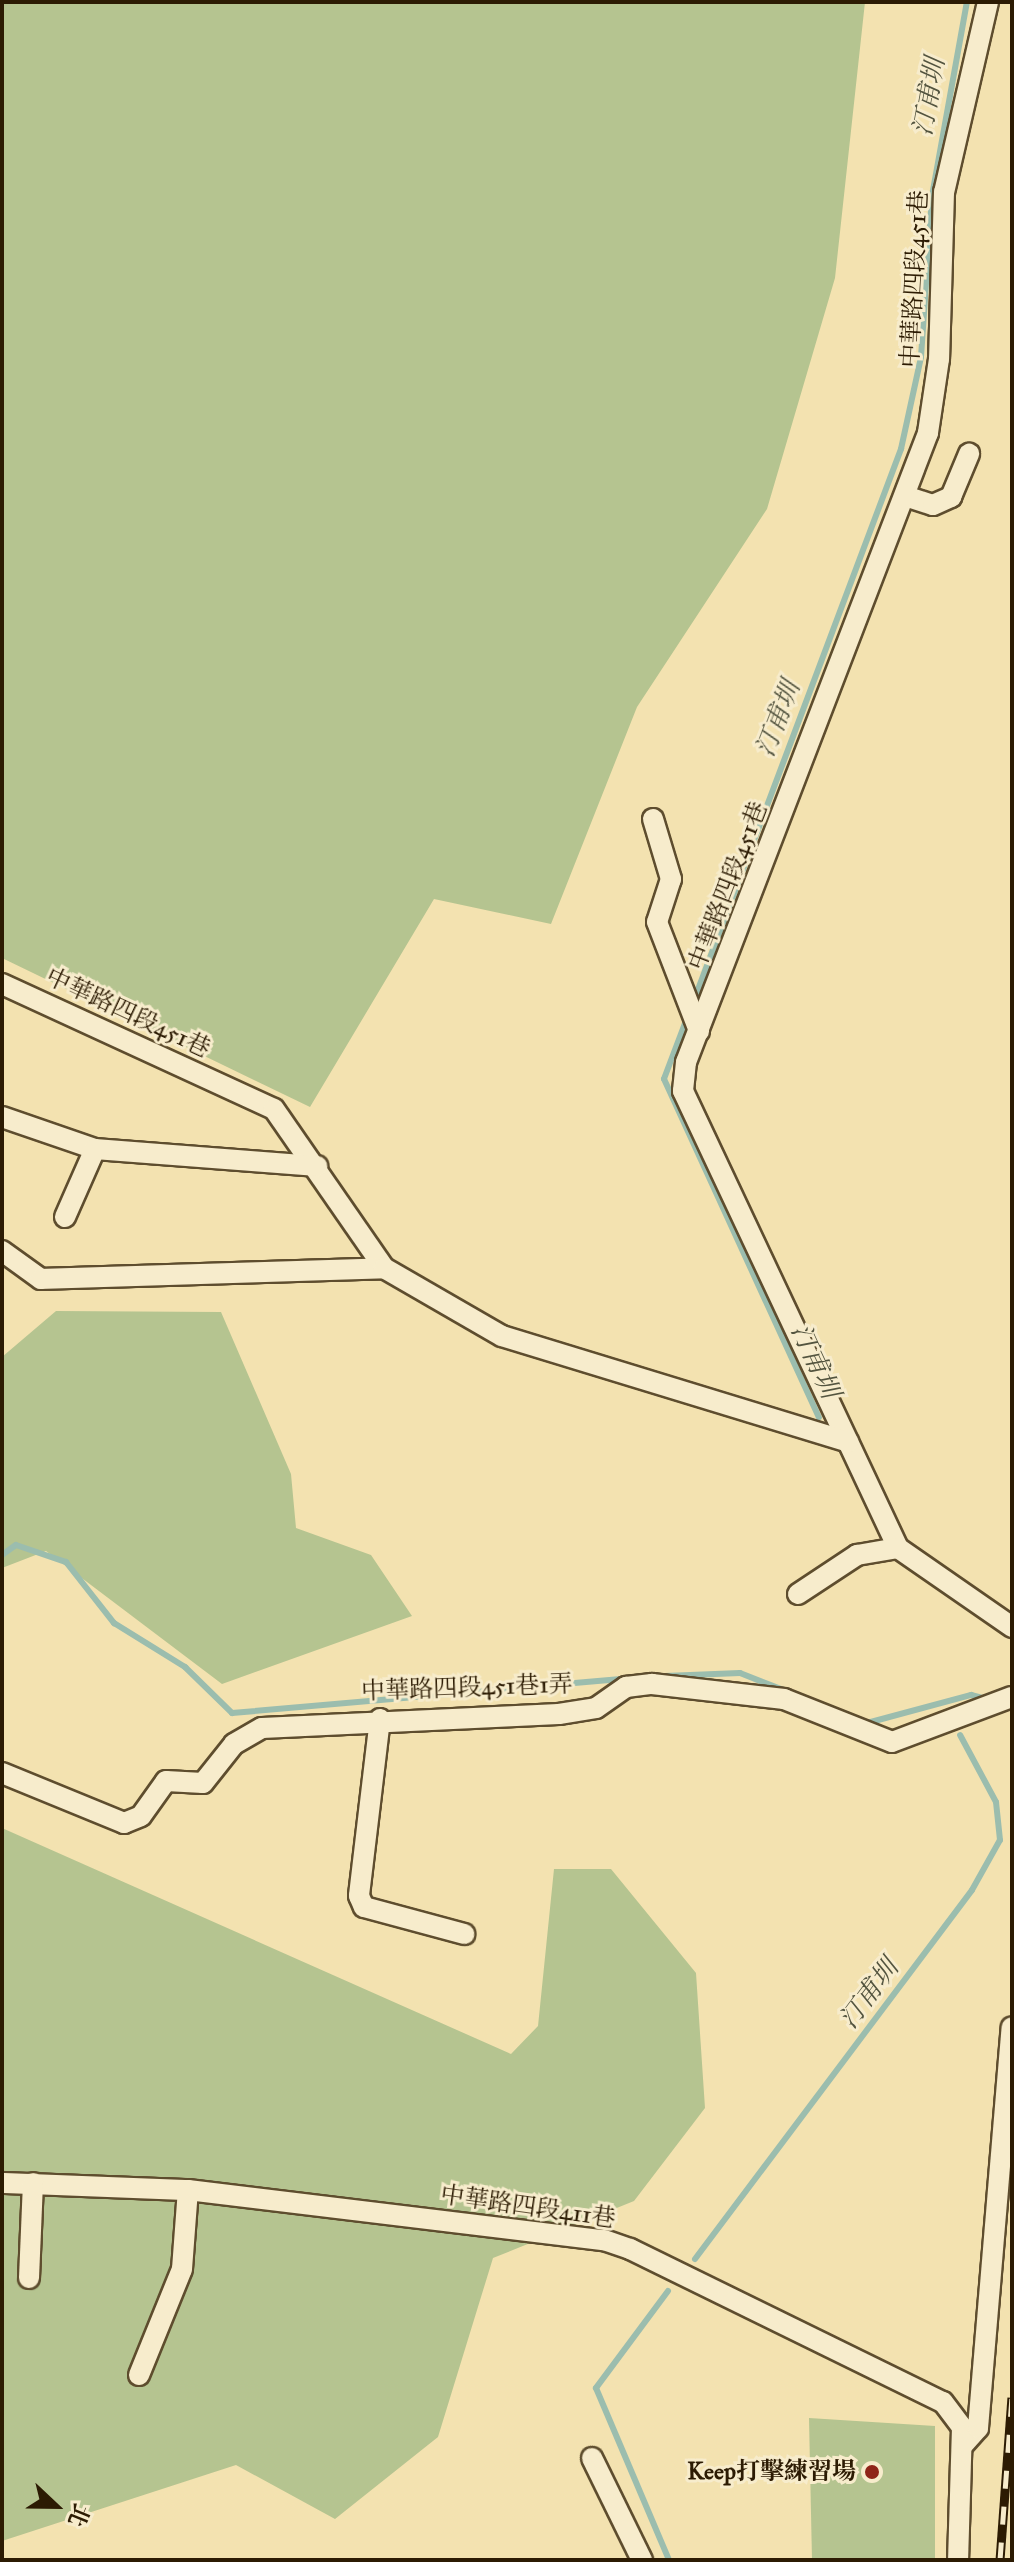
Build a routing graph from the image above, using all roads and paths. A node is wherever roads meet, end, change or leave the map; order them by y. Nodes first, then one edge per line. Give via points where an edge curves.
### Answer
1 (988, 2) edge
2 (969, 454) dead end
3 (905, 496) junction
4 (653, 819) dead end
5 (2, 984) edge
6 (699, 1031) junction
7 (2, 1117) edge
8 (95, 1149) junction
9 (317, 1166) junction
10 (65, 1217) dead end
11 (2, 1251) edge
12 (11, 1268) edge
13 (384, 1268) junction
14 (848, 1442) junction
15 (898, 1548) junction
16 (798, 1594) dead end
17 (1012, 1627) edge
18 (1012, 1697) edge
19 (380, 1719) junction
20 (2, 1773) edge
21 (464, 1934) dead end
22 (1012, 2027) edge
23 (2, 2183) edge
24 (33, 2183) junction
25 (188, 2190) junction
26 (29, 2278) dead end
27 (139, 2375) dead end
28 (962, 2446) junction
29 (592, 2458) dead end
30 (642, 2560) edge
31 (958, 2560) edge

1 - 3 lane, 中華路四段451巷 via 944,192 939,359 928,433
2 - 3 lane via 951,497 933,505
3 - 6 lane, 中華路四段451巷
4 - 6 lane via 671,879 657,922
5 - 9 lane, 中華路四段451巷 via 274,1109
6 - 14 lane, 中華路四段451巷 via 686,1062 691,1118
7 - 8 lane
8 - 9 lane
8 - 10 lane
9 - 13 lane, 中華路四段451巷
11 - 12 lane
12 - 13 lane via 41,1279
13 - 14 lane, 中華路四段451巷 via 502,1336
14 - 15 lane, 中華路四段451巷
15 - 16 lane via 857,1555
15 - 17 lane
18 - 19 lane, 中華路四段451巷1弄 via 892,1742 784,1699 652,1684 626,1687 596,1708 559,1714
19 - 20 lane, 中華路四段451巷1弄 via 262,1728 234,1744 203,1783 166,1781 141,1816 124,1823
19 - 21 lane via 359,1896 364,1907
22 - 28 lane via 978,2428
23 - 24 lane, 中華路四段411巷
24 - 25 lane, 中華路四段411巷
24 - 26 lane
25 - 27 lane via 182,2269
25 - 28 lane, 中華路四段411巷 via 604,2240 943,2402 962,2427
28 - 31 lane, 中華路四段411巷
29 - 30 lane

